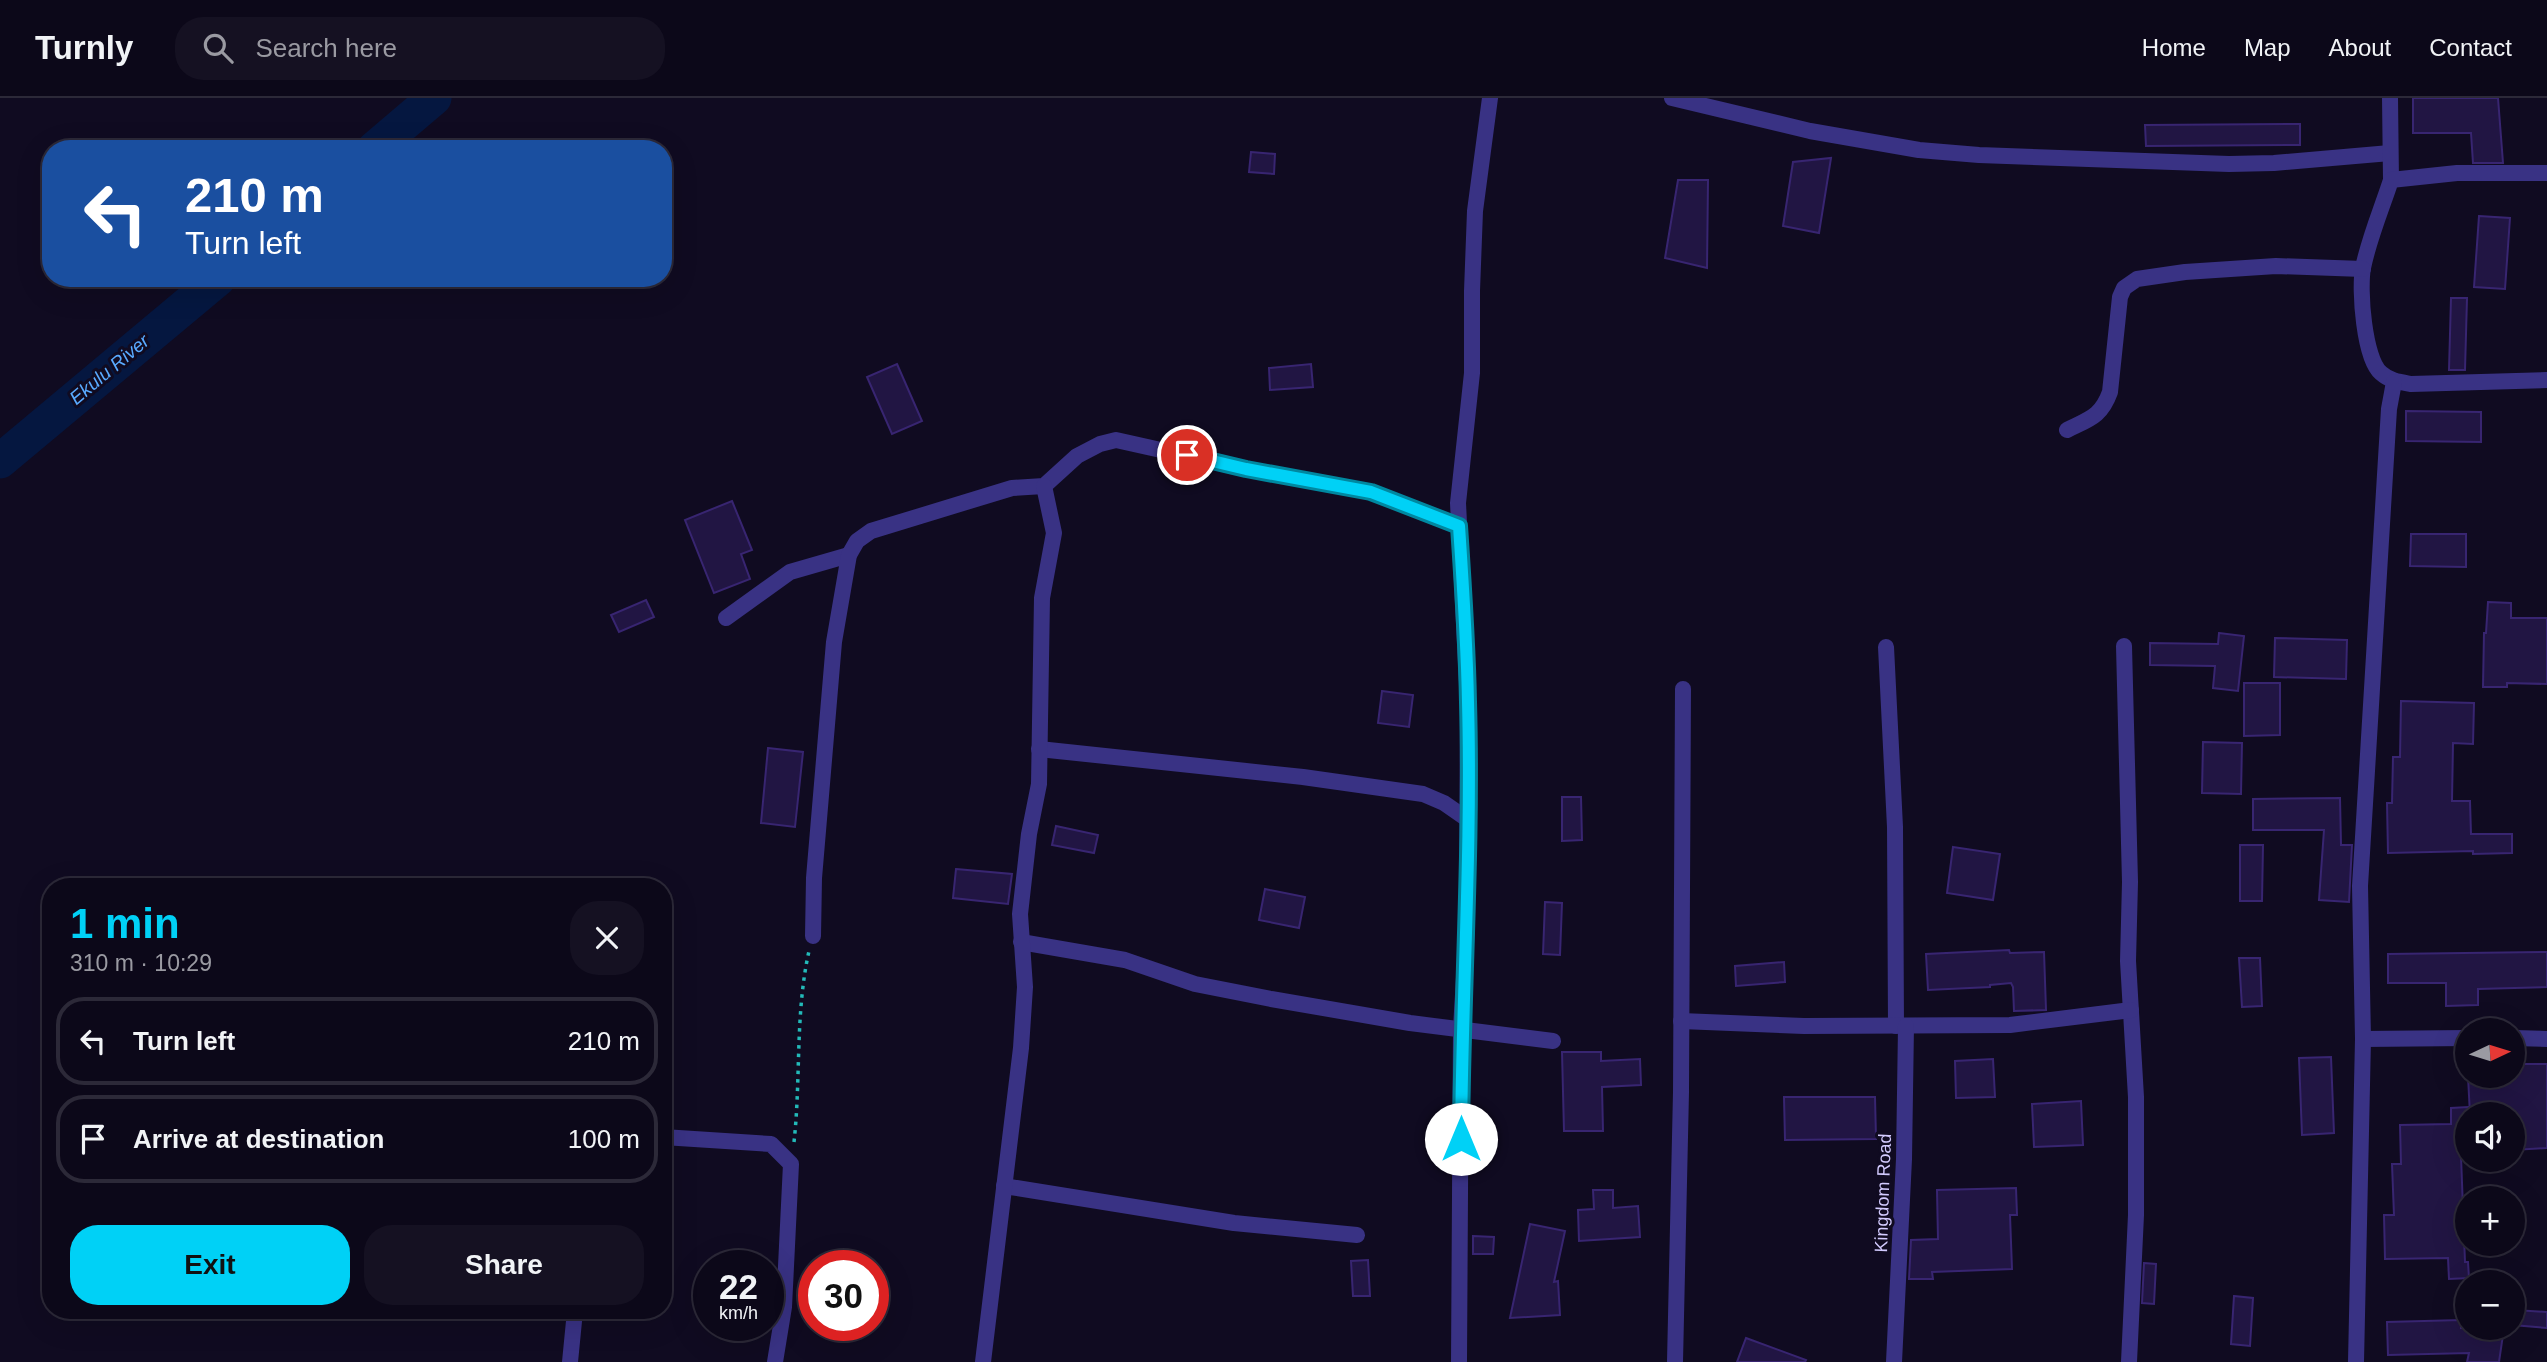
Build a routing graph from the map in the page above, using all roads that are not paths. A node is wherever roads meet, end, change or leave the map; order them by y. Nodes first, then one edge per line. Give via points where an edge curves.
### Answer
1 (1490, 98) edge
2 (1672, 98) edge
3 (2390, 98) edge
4 (2390, 153) junction
5 (2547, 173) edge
6 (2391, 180) junction
7 (2363, 269) junction
8 (2547, 380) edge
9 (2394, 382) junction
10 (2067, 430) dead end
11 (1044, 486) junction
12 (1459, 526) junction
13 (849, 555) junction
14 (726, 618) dead end
15 (1886, 646) dead end
16 (2124, 646) dead end
17 (1683, 689) dead end
18 (1039, 749) junction
19 (1467, 819) junction
20 (813, 936) road end
21 (1021, 942) junction
22 (2131, 1010) junction
23 (1681, 1021) junction
24 (1901, 1026) junction
25 (1461, 1028) junction
26 (2455, 1038) edge
27 (2525, 1038) edge
28 (2363, 1039) junction
29 (2547, 1039) edge
30 (1553, 1041) dead end
31 (672, 1138) edge
32 (1004, 1186) junction
33 (1357, 1235) dead end
34 (574, 1319) edge
35 (570, 1362) edge
36 (775, 1362) edge
37 (983, 1362) edge
38 (1459, 1362) edge
39 (1675, 1362) edge
40 (1894, 1362) edge
41 (2129, 1362) edge
42 (2356, 1362) edge

1 - 12 street via 1475,211 1472,373
2 - 4 street via 1810,131 1919,150 2229,164
3 - 4 street
4 - 6 street
5 - 6 street via 2456,173
6 - 7 street
7 - 9 street via 2362,309 2368,345 2378,371
7 - 10 street via 2277,266 2137,279 2120,297 2105,406 2098,415
8 - 9 street
9 - 28 street via 2360,886
11 - 12 street via 1077,456 1116,440 1371,492
11 - 13 street via 1012,488 871,531 857,541
11 - 18 street via 1054,533 1042,598
12 - 19 street via 1468,704
13 - 14 street via 790,572
13 - 20 street via 834,642
15 - 24 street, Kingdom Road
16 - 22 street
17 - 23 street
18 - 19 street via 1423,794
18 - 21 street via 1039,784 1020,914
19 - 25 street
21 - 25 street via 1125,960 1195,984 1270,999
21 - 32 street via 1025,987 1021,1048
22 - 24 street via 2010,1025
22 - 41 street via 2136,1215
23 - 24 street
23 - 39 street
24 - 40 street, Kingdom Road via 1904,1160
25 - 30 street
25 - 38 street
26 - 28 street
27 - 29 street
28 - 42 street
31 - 36 street via 771,1144 791,1164 785,1307
32 - 33 street via 1234,1223
32 - 37 street
34 - 35 street

